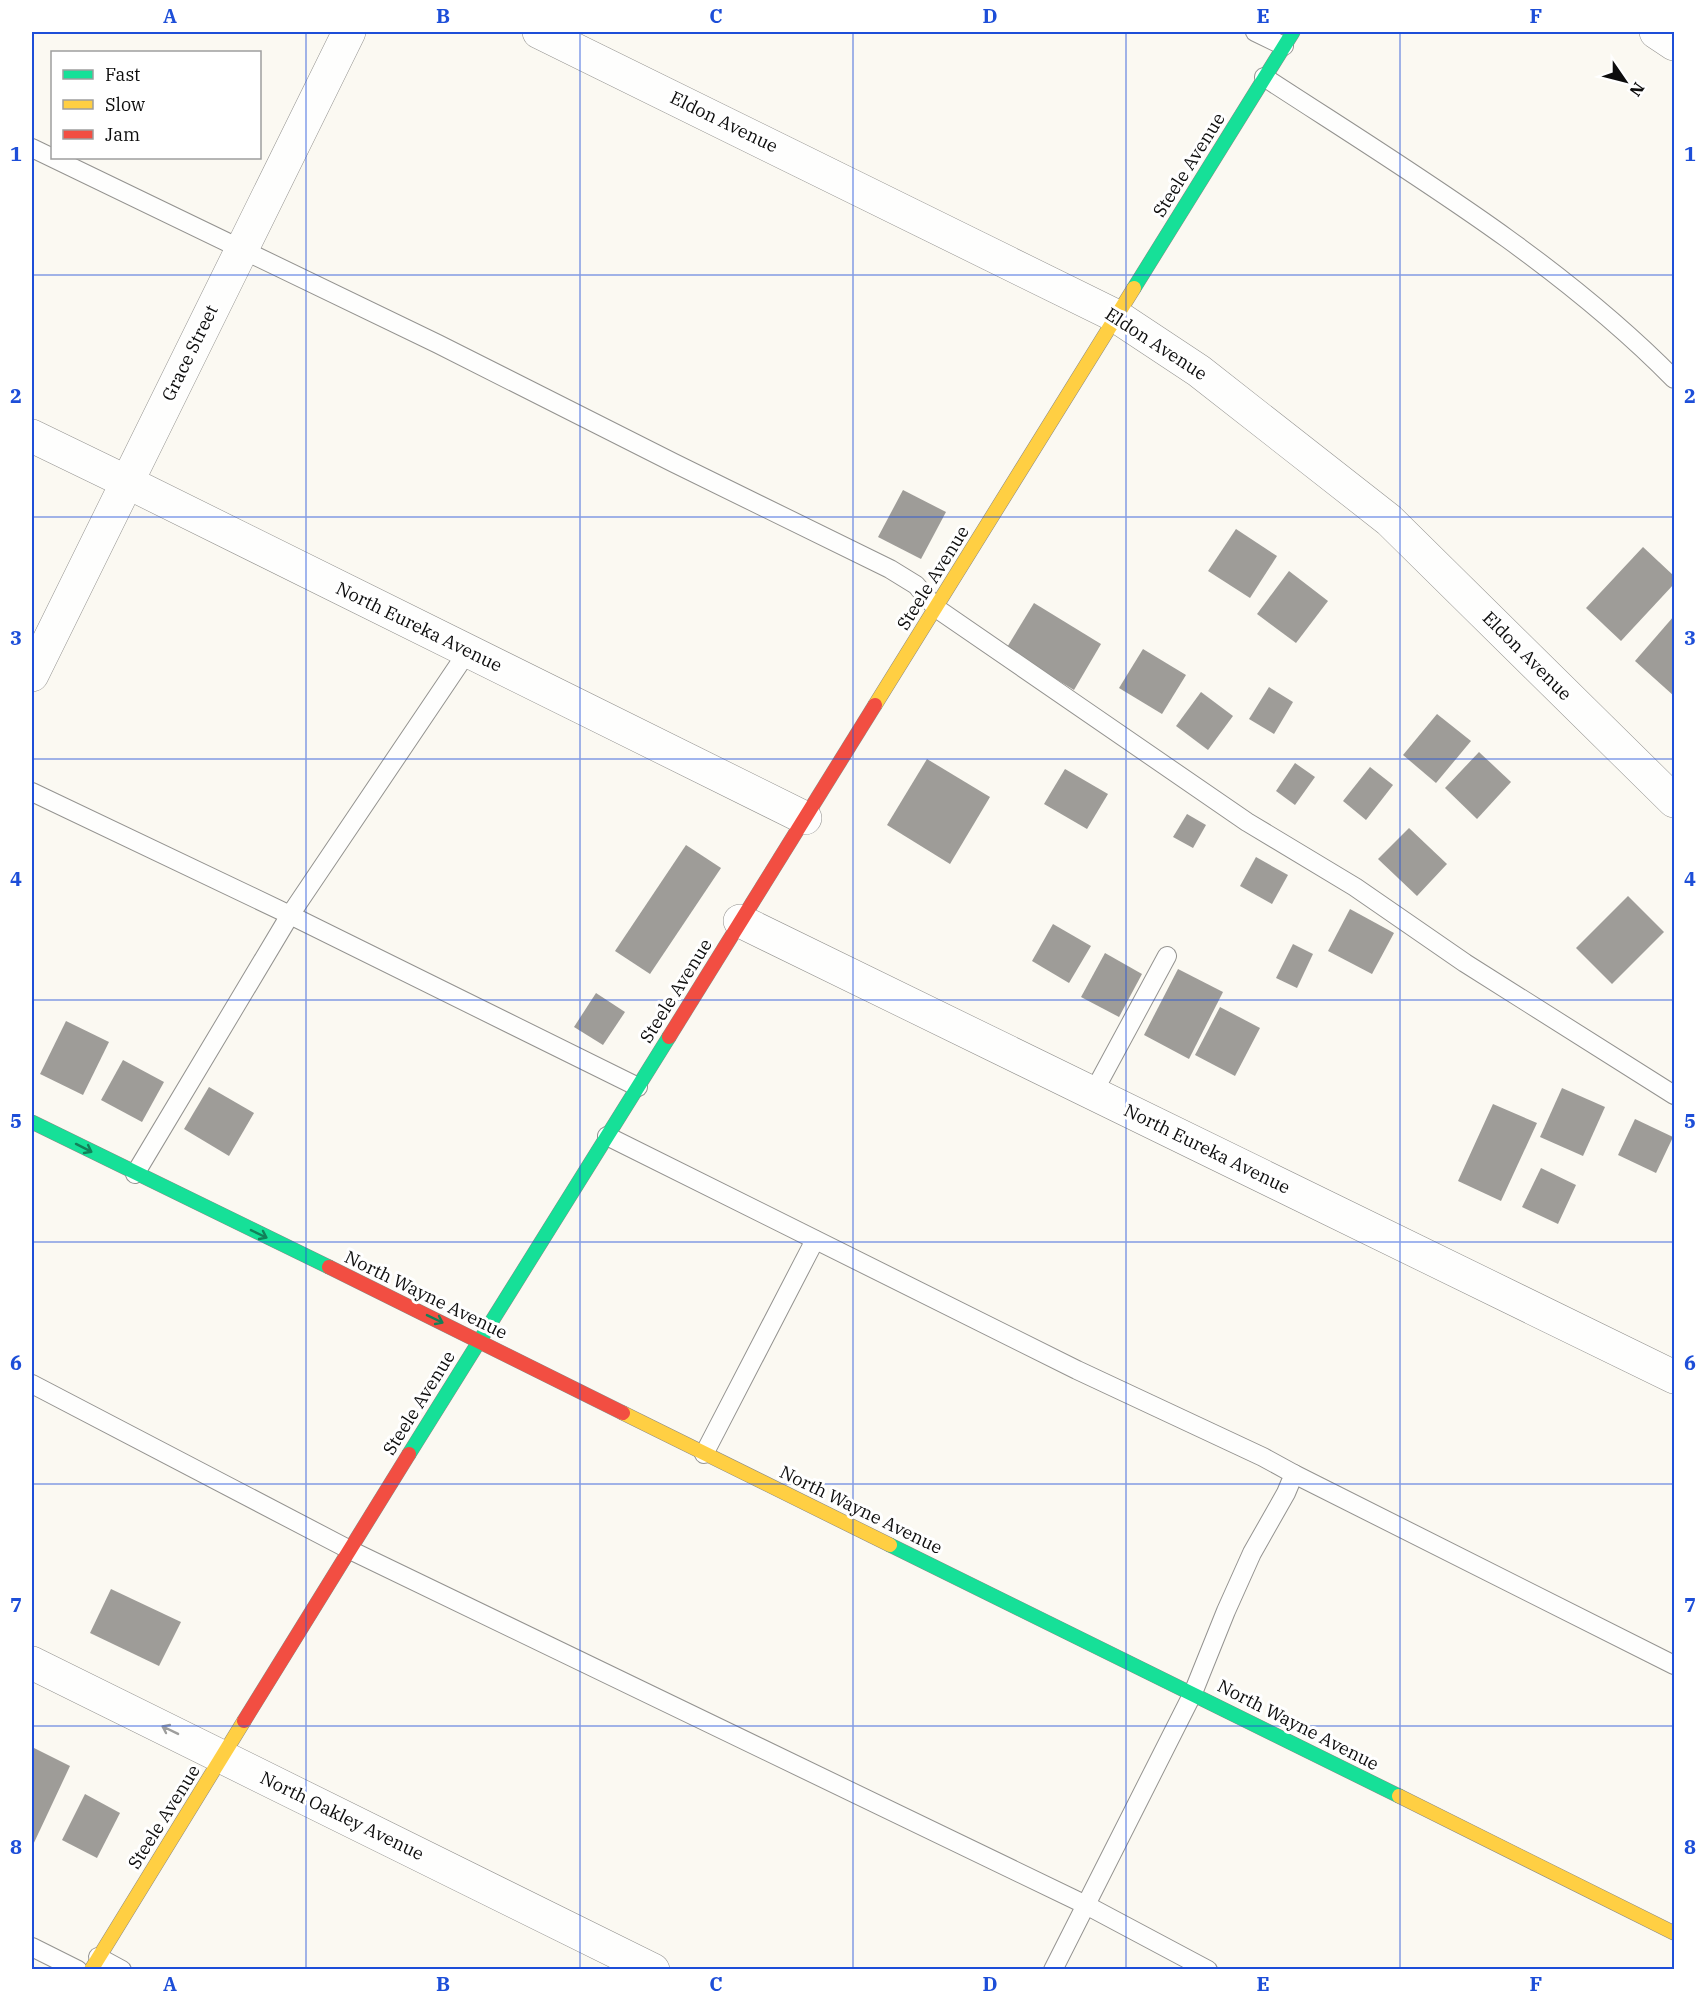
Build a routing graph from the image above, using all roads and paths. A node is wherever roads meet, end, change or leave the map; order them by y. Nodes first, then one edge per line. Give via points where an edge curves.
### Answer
1 (349, 32) edge
2 (539, 32) edge
3 (1255, 32) edge
4 (1656, 32) edge
5 (1288, 39) edge
6 (1674, 44) edge
7 (1264, 77) junction
8 (32, 148) edge
9 (51, 157) edge
10 (55, 159) edge
11 (242, 250) junction
12 (1116, 316) junction
13 (1674, 379) edge
14 (32, 436) edge
15 (127, 482) junction
16 (936, 608) junction
17 (468, 651) junction
18 (32, 675) edge
19 (32, 792) edge
20 (1674, 801) edge
21 (805, 818) junction
22 (290, 915) junction
23 (740, 921) junction
24 (1167, 956) dead end
25 (638, 1087) junction
26 (1093, 1093) junction
27 (1674, 1095) edge
28 (32, 1122) edge
29 (607, 1136) junction
30 (135, 1174) junction
31 (815, 1240) junction
32 (479, 1340) junction
33 (1674, 1377) edge
34 (32, 1384) edge
35 (704, 1454) junction
36 (1294, 1474) junction
37 (350, 1550) junction
38 (32, 1663) edge
39 (1674, 1665) edge
40 (1193, 1693) junction
41 (222, 1756) junction
42 (1086, 1905) junction
43 (1674, 1933) edge
44 (32, 1947) edge
45 (94, 1963) edge
46 (78, 1970) edge
47 (122, 1970) edge
48 (653, 1970) edge
49 (1053, 1970) edge
50 (1208, 1970) edge

1 - 11 street, Grace Street
2 - 12 street, Eldon Avenue
3 - 5 lane
4 - 6 street
5 - 7 street, Steele Avenue
7 - 12 street, Steele Avenue
7 - 13 lane via 1538,260 1638,342
8 - 9 lane
10 - 11 lane
11 - 15 street, Grace Street
11 - 16 lane via 890,569 915,585
12 - 16 street, Steele Avenue
12 - 20 street, Eldon Avenue via 1199,371 1389,520
14 - 15 street, North Eureka Avenue
15 - 17 street, North Eureka Avenue
15 - 18 street, Grace Street
16 - 21 street, Steele Avenue
16 - 27 lane via 1247,822 1355,887 1465,963
17 - 21 street, North Eureka Avenue
17 - 22 lane
19 - 22 lane
21 - 23 street, Steele Avenue
22 - 25 lane
22 - 30 lane
23 - 25 street, Steele Avenue
23 - 26 street, North Eureka Avenue
24 - 26 lane
25 - 29 street, Steele Avenue
26 - 33 street, North Eureka Avenue
28 -> 30 street, North Wayne Avenue
29 - 31 lane
29 - 32 street, Steele Avenue
30 -> 32 street, North Wayne Avenue
31 - 35 lane
31 - 36 lane
32 - 35 street, North Wayne Avenue
32 - 37 street, Steele Avenue
34 - 37 lane
35 - 40 street, North Wayne Avenue
36 - 39 lane
36 - 40 lane via 1244,1572
37 - 41 street, Steele Avenue
37 - 42 lane
41 -> 38 street, North Oakley Avenue
40 - 42 lane
40 - 43 street, North Wayne Avenue
41 - 45 street, Steele Avenue
41 - 48 street, North Oakley Avenue
42 - 49 lane
42 - 50 lane
44 - 46 lane
45 - 47 lane

